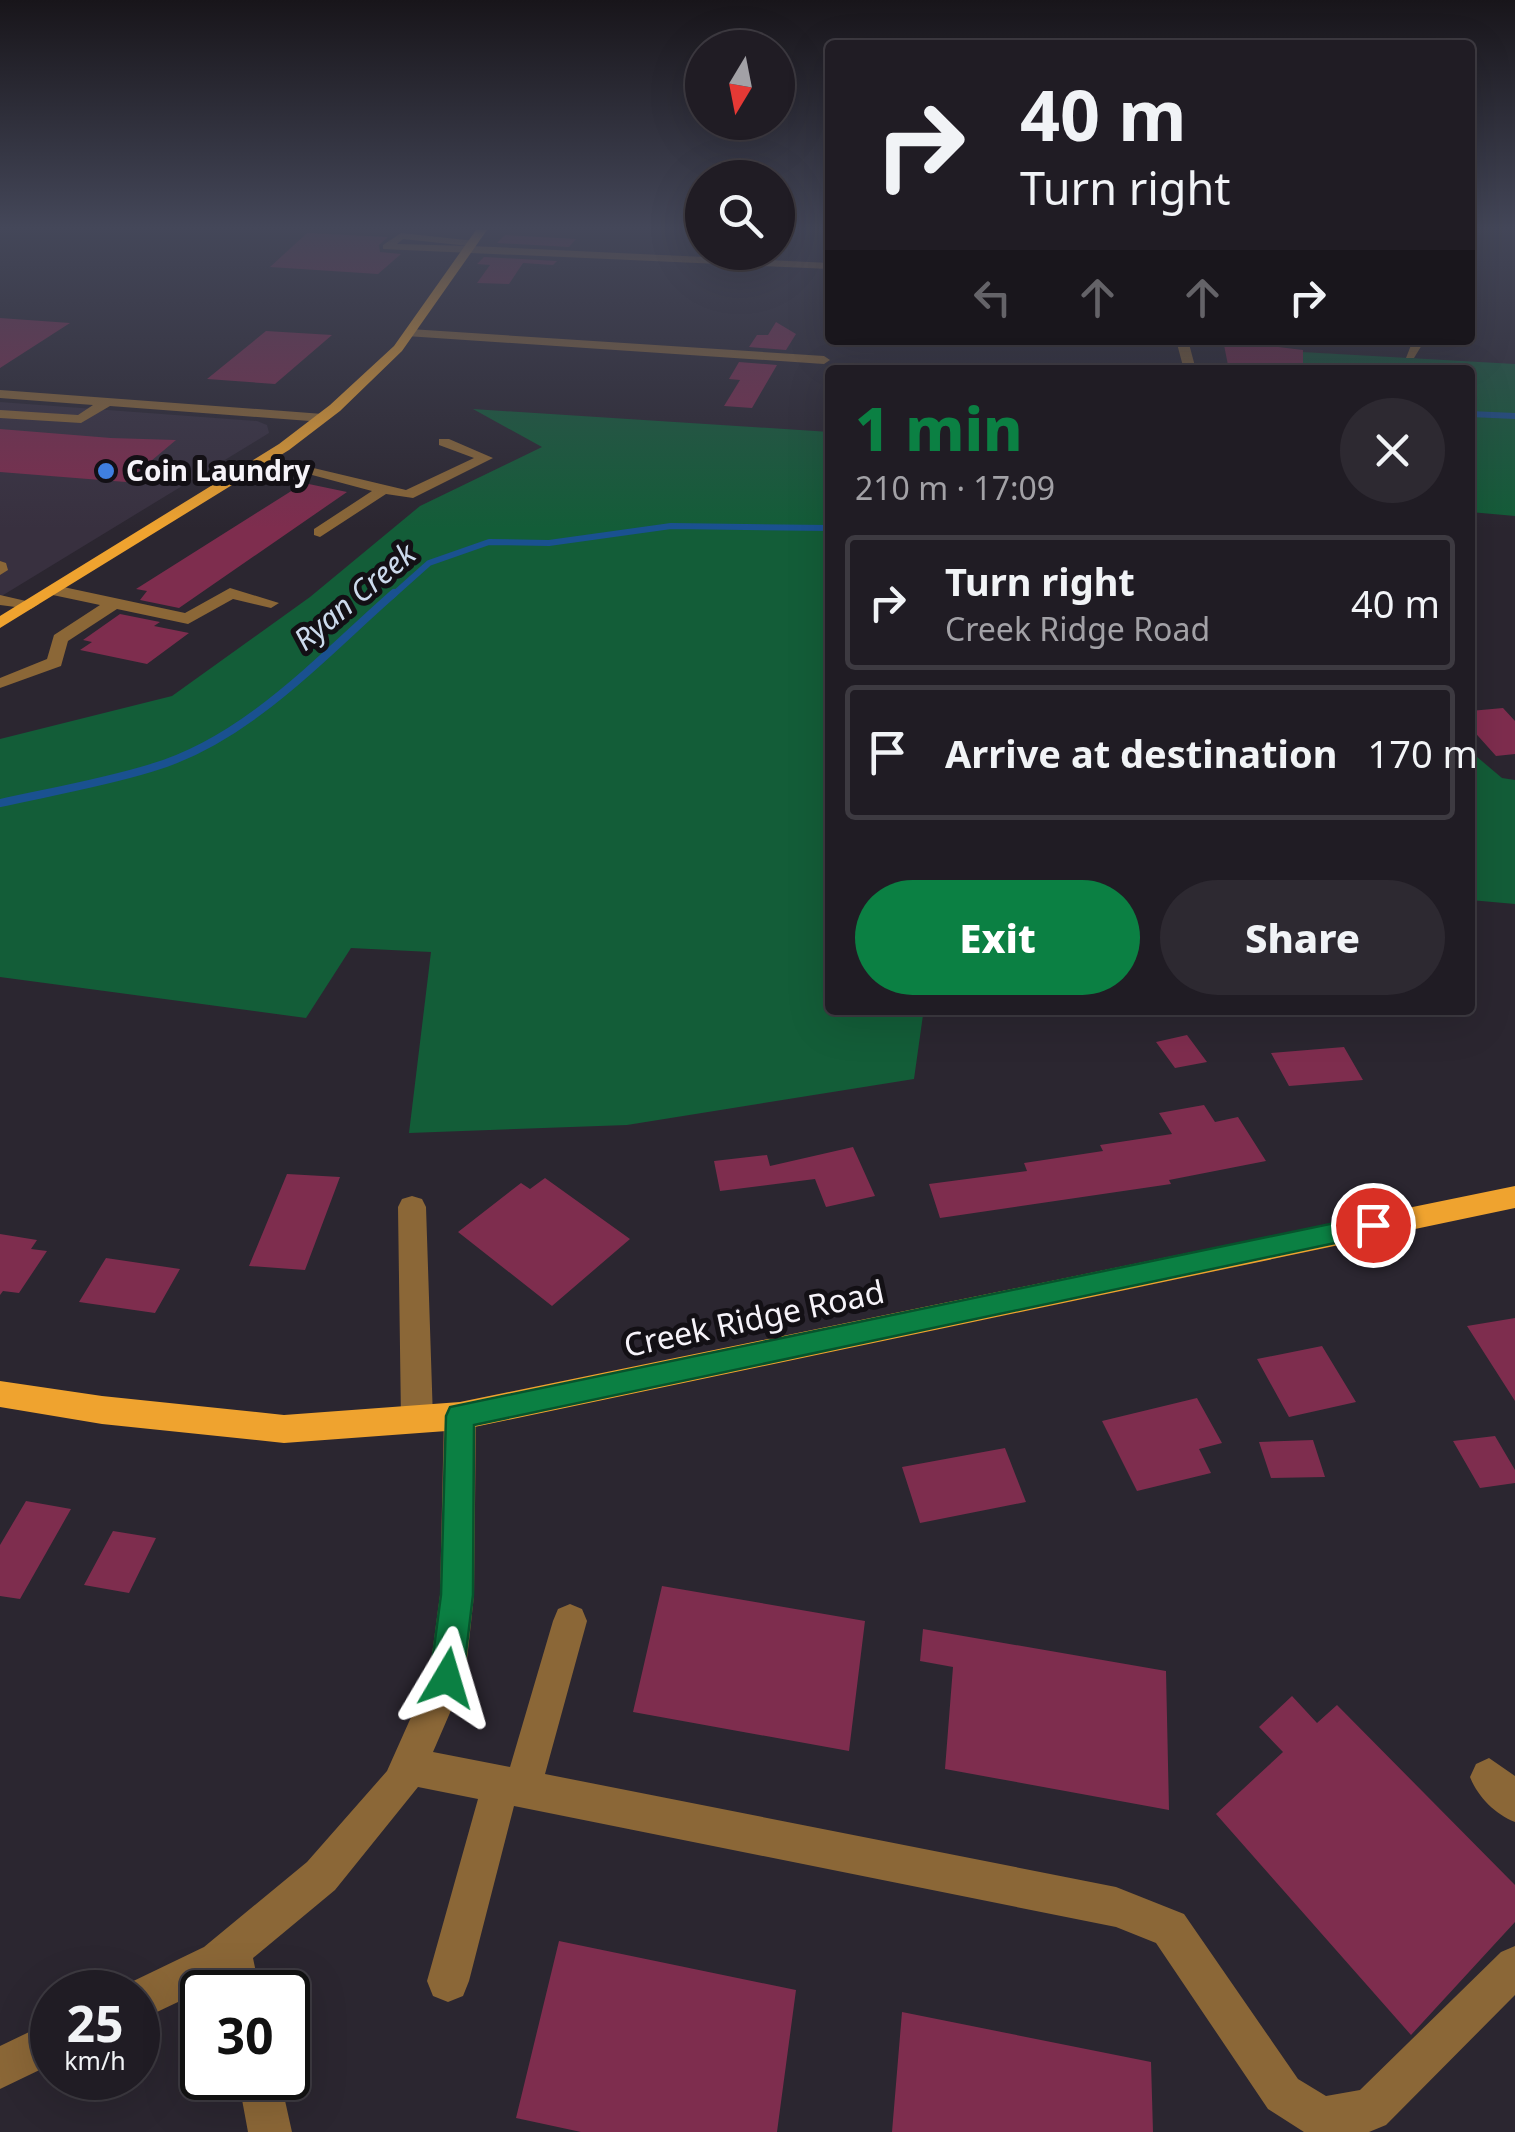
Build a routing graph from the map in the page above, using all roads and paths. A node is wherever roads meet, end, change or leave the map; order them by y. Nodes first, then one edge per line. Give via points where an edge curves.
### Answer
1 (413, 329) edge
2 (410, 334) junction
3 (1416, 345) edge
4 (1410, 355) dead end
5 (824, 360) dead end
6 (1, 395) edge
7 (107, 402) junction
8 (0, 414) edge
9 (323, 418) junction
10 (444, 442) dead end
11 (264, 460) junction
12 (384, 489) junction
13 (320, 532) dead end
14 (54, 590) junction
15 (0, 600) edge
16 (271, 602) dead end
17 (32, 604) junction
18 (113, 604) junction
19 (0, 624) edge
20 (4, 683) dead end
21 (1515, 1197) edge
22 (412, 1207) dead end
23 (0, 1394) edge
24 (460, 1416) junction
25 (417, 1419) junction
26 (570, 1621) dead end
27 (408, 1766) junction
28 (511, 1787) junction
29 (230, 1950) junction
30 (1515, 1966) edge
31 (235, 1970) edge
32 (448, 1981) dead end
33 (160, 1989) edge
34 (30, 2053) edge
35 (0, 2068) edge
36 (263, 2100) edge
37 (270, 2132) edge

1 - 2 main road
2 - 5 street
2 - 9 main road
3 - 4 street
6 - 7 street
7 - 8 street via 80,420
7 - 9 street
9 - 11 main road
10 - 12 street via 486,458 418,494
11 - 12 street
11 - 14 main road
12 - 13 street
14 - 17 main road
14 - 18 street
15 - 17 street
16 - 18 street via 230,592 188,620
17 - 19 main road
18 - 20 street via 60,639 54,662
21 - 24 main road, Creek Ridge Road
22 - 25 street
23 - 25 main road, Creek Ridge Road via 284,1429
24 - 25 main road, Creek Ridge Road
24 - 27 street via 457,1595 447,1678
26 - 28 street
27 - 28 street
27 - 29 street via 321,1876
28 - 30 street via 1116,1907 1170,1928 1283,2094 1322,2118 1371,2110
28 - 32 street
29 - 31 street
29 - 33 street
34 - 35 street
36 - 37 street

